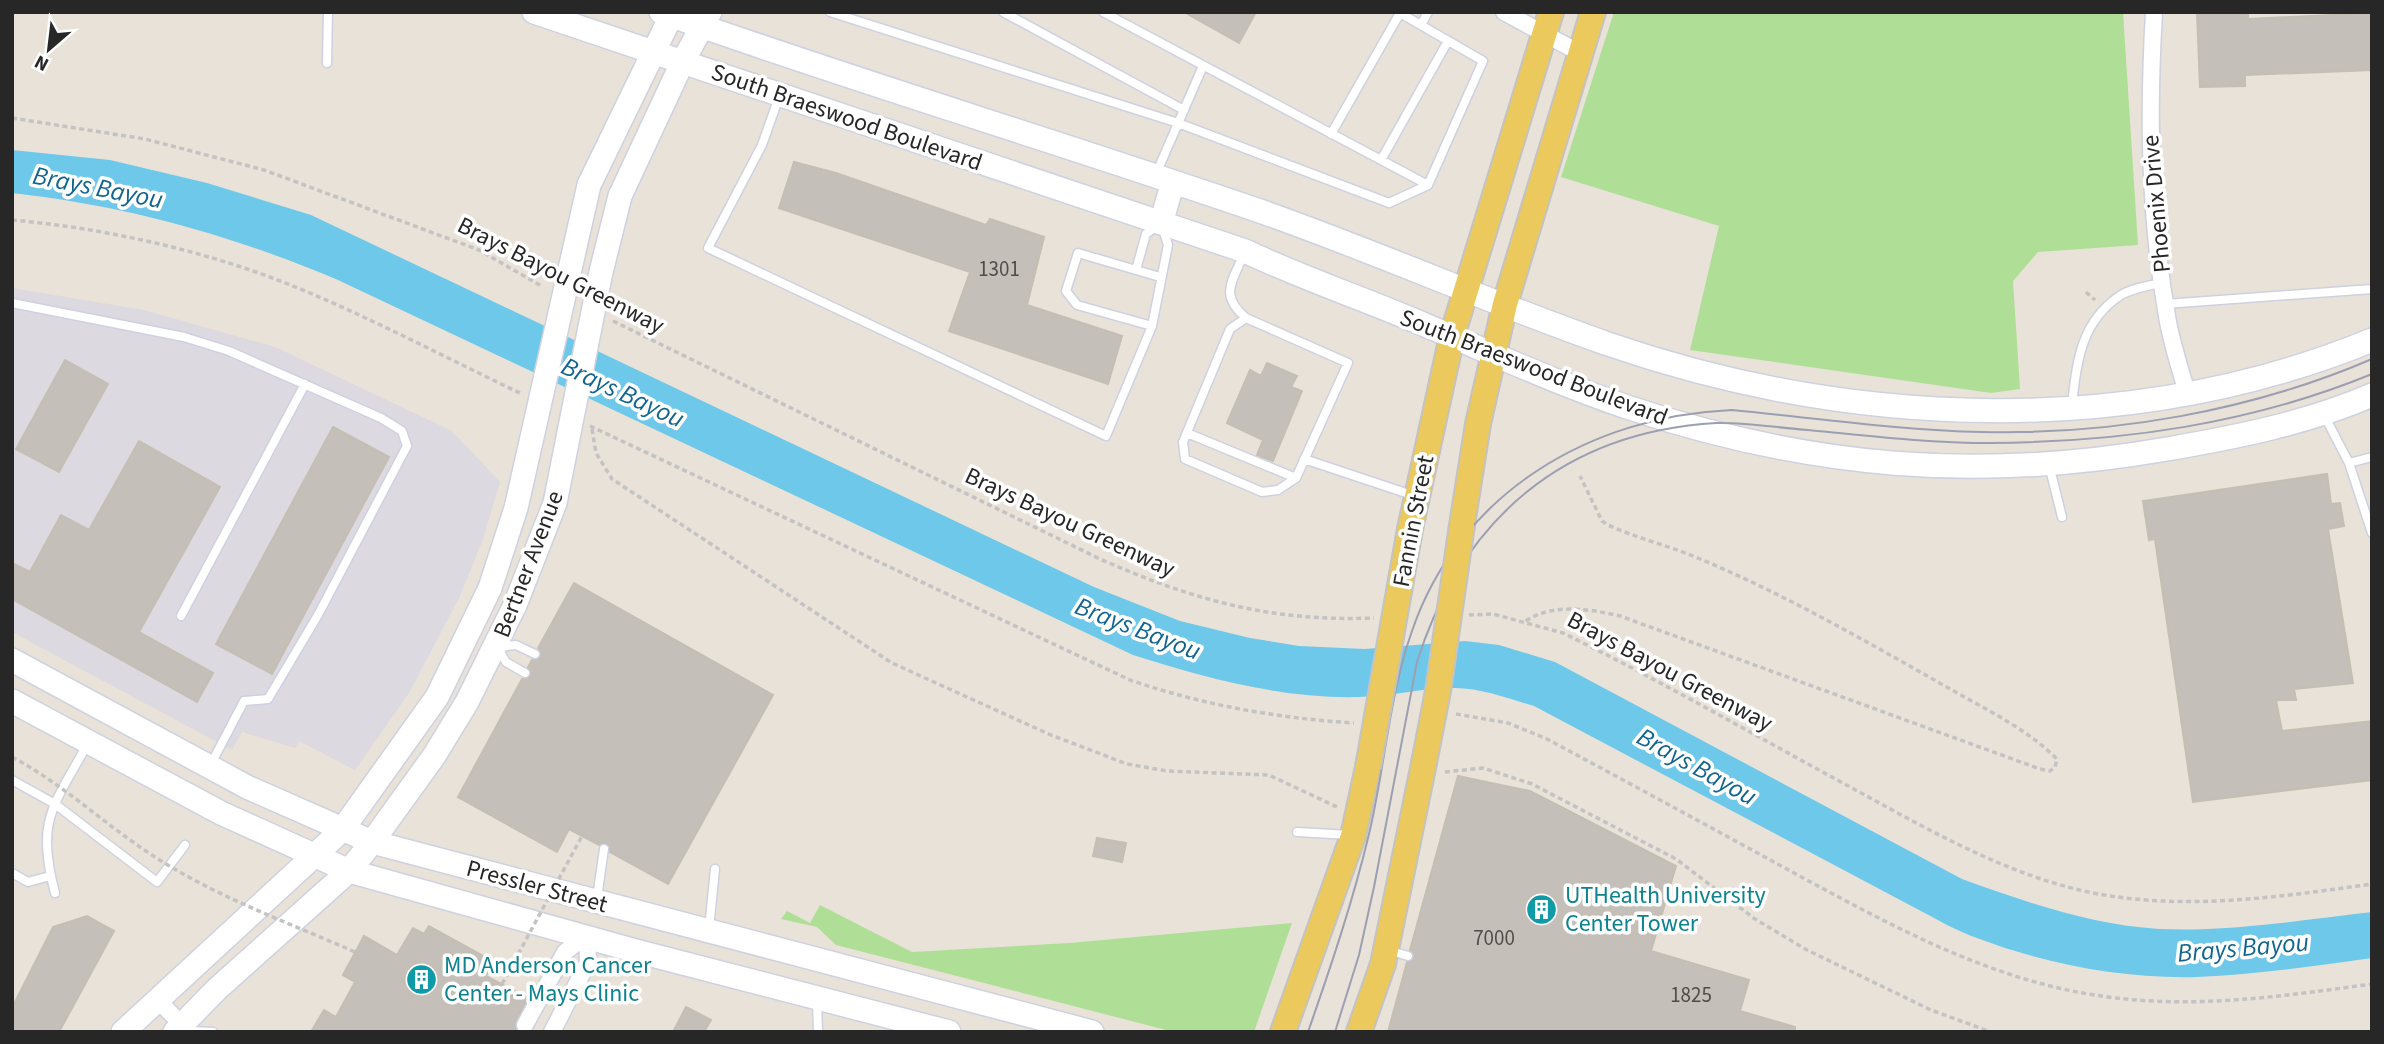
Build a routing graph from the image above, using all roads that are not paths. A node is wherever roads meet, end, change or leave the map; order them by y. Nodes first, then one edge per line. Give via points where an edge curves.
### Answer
1 (328, 12) edge
2 (534, 12) edge
3 (830, 12) edge
4 (1003, 12) edge
5 (1102, 12) edge
6 (1428, 12) edge
7 (1504, 12) edge
8 (1594, 12) edge
9 (2154, 12) edge
10 (668, 13) edge
11 (706, 20) edge
12 (1548, 23) edge
13 (1421, 25) junction
14 (1448, 41) junction
15 (652, 50) junction
16 (1580, 53) junction
17 (683, 61) junction
18 (327, 63) dead end
19 (1203, 66) junction
20 (780, 94) junction
21 (1184, 110) junction
22 (1178, 123) junction
23 (1331, 134) junction
24 (1381, 160) junction
25 (1164, 179) junction
26 (1428, 185) junction
27 (1161, 223) junction
28 (1245, 251) junction
29 (1136, 270) junction
30 (1160, 277) junction
31 (2163, 282) junction
32 (1466, 289) junction
33 (2372, 289) edge
34 (12, 303) edge
35 (1505, 304) junction
36 (2165, 304) junction
37 (1246, 318) junction
38 (1152, 326) junction
39 (1452, 336) junction
40 (2372, 340) edge
41 (1493, 354) junction
42 (305, 384) junction
43 (2187, 393) junction
44 (2372, 395) edge
45 (2071, 408) junction
46 (2323, 413) junction
47 (1187, 433) junction
48 (2372, 457) edge
49 (1304, 459) junction
50 (2349, 463) junction
51 (2049, 465) junction
52 (1296, 478) junction
53 (1417, 496) junction
54 (2062, 517) dead end
55 (2372, 533) edge
56 (181, 616) dead end
57 (468, 634) junction
58 (497, 647) junction
59 (535, 654) dead end
60 (12, 660) edge
61 (525, 673) dead end
62 (12, 701) edge
63 (106, 712) junction
64 (89, 743) junction
65 (209, 767) junction
66 (12, 780) edge
67 (55, 804) junction
68 (1356, 826) junction
69 (342, 830) junction
70 (1297, 832) dead end
71 (372, 842) junction
72 (184, 845) dead end
73 (604, 849) dead end
74 (313, 856) junction
75 (715, 869) dead end
76 (349, 871) junction
77 (12, 873) edge
78 (50, 876) junction
79 (55, 893) dead end
80 (597, 901) junction
81 (709, 932) junction
82 (587, 935) junction
83 (827, 963) junction
84 (157, 999) junction
85 (817, 999) junction
86 (525, 1025) dead end
87 (1048, 1026) edge
88 (184, 1030) edge
89 (123, 1032) edge
90 (213, 1032) edge
91 (552, 1032) edge
92 (818, 1032) edge
93 (949, 1032) edge
94 (1092, 1032) edge
95 (1283, 1032) edge
96 (1359, 1032) edge

1 - 18 lane
2 - 15 street, South Braeswood Boulevard
3 - 22 lane
4 - 21 lane
5 - 19 lane
6 - 13 lane
7 - 12 street
8 - 16 main road, Fannin Street
9 - 31 street, Phoenix Drive via 2149,104
10 - 11 street, South Braeswood Boulevard
10 - 15 street, Bertner Avenue
11 - 17 street, Bertner Avenue
11 - 25 street, South Braeswood Boulevard
12 - 16 street
12 - 32 main road, Fannin Street
13 - 14 lane
13 - 23 lane via 1400,13
14 - 24 lane
14 - 26 lane via 1483,61
15 - 17 street, South Braeswood Boulevard
15 - 57 street, Bertner Avenue, bridge via 589,185 516,508 490,588
16 - 35 main road, Fannin Street
17 - 20 street, South Braeswood Boulevard
17 - 58 street, Bertner Avenue, bridge via 620,196 555,503
19 - 21 lane
19 - 23 lane
20 - 27 street, South Braeswood Boulevard
20 - 38 lane via 762,145 708,248 1106,436
21 - 22 lane
22 - 25 lane
22 - 26 lane via 1389,204
23 - 24 lane
24 - 26 lane
25 - 27 street
25 - 32 street, South Braeswood Boulevard
27 - 28 street, South Braeswood Boulevard
27 - 29 lane via 1146,234
27 - 30 lane via 1168,245
28 - 37 lane via 1228,290 1233,307
28 - 39 street, South Braeswood Boulevard
29 - 30 lane
29 - 38 lane via 1078,253 1066,291 1077,305
30 - 38 lane
31 - 36 street, Phoenix Drive
31 - 45 lane via 2122,295 2092,323 2077,354
32 - 35 street, South Braeswood Boulevard
32 - 39 main road, Fannin Street
33 - 36 lane
34 - 42 lane via 184,337
35 - 41 main road, Fannin Street
35 - 45 street, South Braeswood Boulevard via 1611,345 1759,386 1950,411
36 - 43 street, Phoenix Drive
37 - 47 lane via 1230,329
37 - 49 lane via 1348,363
39 - 41 street, South Braeswood Boulevard
39 - 53 main road, Fannin Street
40 - 43 street, South Braeswood Boulevard via 2260,379
41 - 51 street, South Braeswood Boulevard via 1625,406 1800,451 1879,464
41 - 96 main road, Fannin Street, bridge via 1462,525 1397,952
42 - 56 lane
42 - 65 lane via 381,418 402,431 407,446 268,699 244,701
43 - 45 street, South Braeswood Boulevard
44 - 46 street, South Braeswood Boulevard
46 - 50 lane
46 - 51 street, South Braeswood Boulevard via 2196,444
47 - 52 lane
47 - 52 lane via 1185,459 1262,492 1278,490
48 - 50 lane
49 - 52 lane
49 - 53 lane
50 - 55 lane
51 - 54 lane
53 - 68 main road, Fannin Street, bridge
57 - 58 street
57 - 69 street, Bertner Avenue via 417,728
58 - 59 lane via 516,645
58 - 61 lane via 506,662
58 - 71 street, Bertner Avenue via 434,756
60 - 63 street, Pressler Street
62 - 64 street, Pressler Street
63 - 64 street
63 - 65 street, Pressler Street
64 - 67 lane
64 - 74 street, Pressler Street
65 - 69 street, Pressler Street
66 - 67 lane
67 - 72 lane via 157,882
67 - 78 lane via 44,841
68 - 70 lane
68 - 95 main road, Fannin Street
69 - 71 street, Pressler Street
69 - 74 street, Bertner Avenue
71 - 76 street, Bertner Avenue
71 - 80 street, Pressler Street
73 - 80 lane
74 - 76 street, Pressler Street
74 - 84 street, Bertner Avenue
75 - 81 lane
76 - 82 street, Pressler Street
76 - 88 street, Bertner Avenue
77 - 78 lane via 28,882
78 - 79 lane
80 - 81 street, Pressler Street
80 - 82 street
81 - 83 street, Pressler Street
82 - 85 street, Pressler Street
82 - 86 street via 565,952
82 - 91 street via 588,962
83 - 85 street
83 - 87 street, Pressler Street
84 - 88 street
84 - 89 street, Bertner Avenue
85 - 92 lane
85 - 93 street, Pressler Street
87 - 94 street, Pressler Street
88 - 90 lane

